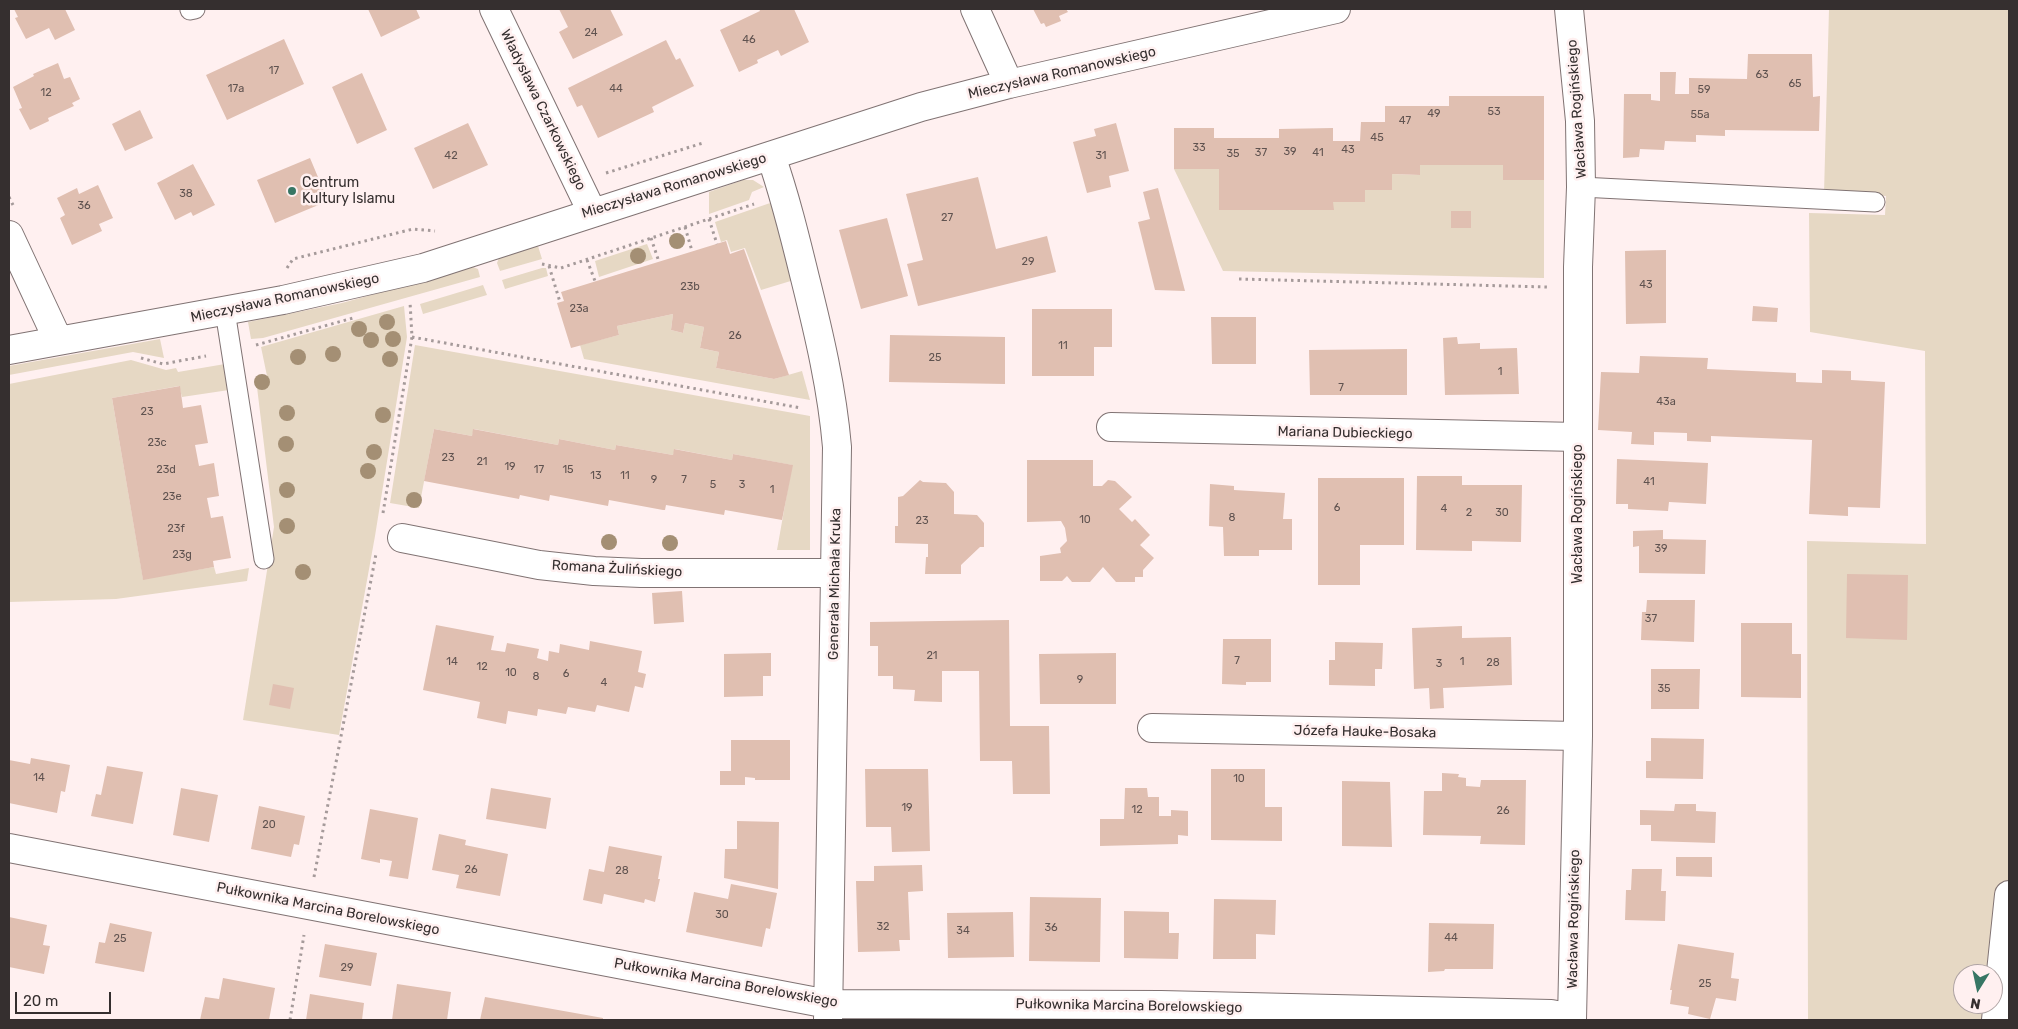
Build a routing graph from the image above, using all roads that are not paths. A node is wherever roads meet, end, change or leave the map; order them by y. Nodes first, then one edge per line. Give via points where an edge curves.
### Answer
1 (494, 9) edge
2 (975, 9) edge
3 (1336, 9) edge
4 (1569, 9) edge
5 (1009, 84) junction
6 (771, 156) junction
7 (1581, 187) junction
8 (1875, 202) dead end
9 (592, 212) junction
10 (9, 235) edge
11 (225, 311) junction
12 (58, 340) junction
13 (9, 350) edge
14 (1111, 427) dead end
15 (1578, 437) junction
16 (390, 541) road end
17 (264, 558) dead end
18 (835, 573) junction
19 (1152, 728) dead end
20 (1578, 736) junction
21 (9, 848) edge
22 (2009, 895) edge
23 (828, 1012) edge
24 (1161, 1012) edge
25 (1572, 1019) edge
26 (1996, 1020) edge

1 - 9 street, Władysława Czarkowskiego
2 - 5 street
3 - 5 street, Mieczysława Romanowskiego
4 - 7 street, Wacława Rogińskiego via 1580,121
5 - 6 street, Mieczysława Romanowskiego via 921,107
6 - 9 street, Mieczysława Romanowskiego
6 - 18 street, Generała Michała Kruka via 784,193 824,355 834,414 837,447
7 - 8 lane
7 - 15 street, Wacława Rogińskiego
9 - 11 street, Mieczysława Romanowskiego via 423,268
10 - 12 street
11 - 12 street, Mieczysława Romanowskiego
11 - 17 lane
12 - 13 street, Mieczysława Romanowskiego
14 - 15 street, Mariana Dubieckiego
15 - 20 street, Wacława Rogińskiego
16 - 18 street, Romana Żulińskiego via 594,571 642,574
18 - 23 street, Generała Michała Kruka
19 - 20 street, Józefa Hauke-Bosaka
20 - 25 street, Wacława Rogińskiego
21 - 23 street, Pułkownika Marcina Borelowskiego via 309,905
22 - 26 street
23 - 24 street, Pułkownika Marcina Borelowskiego
24 - 25 street, Pułkownika Marcina Borelowskiego via 1552,1014

